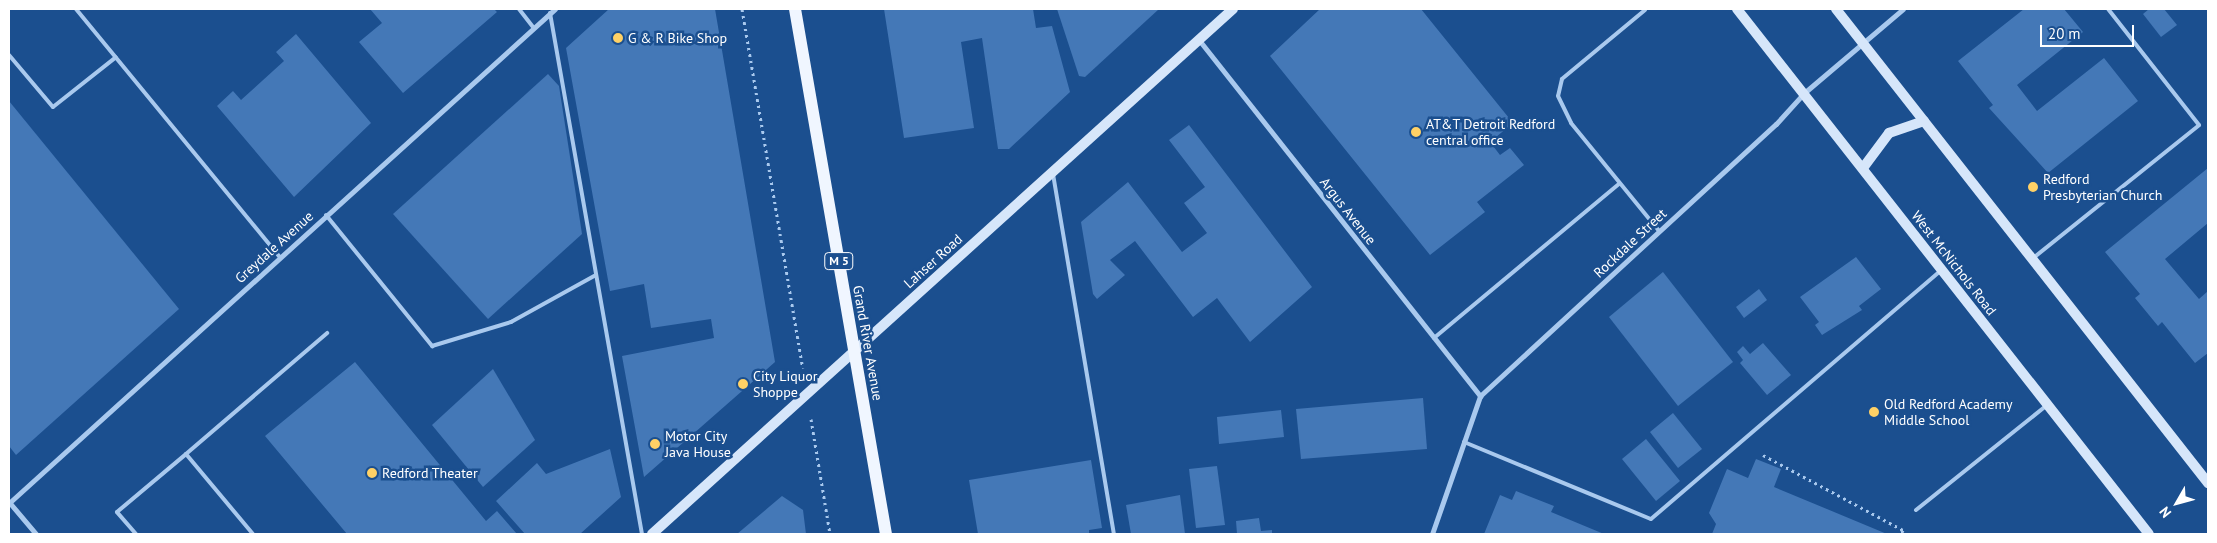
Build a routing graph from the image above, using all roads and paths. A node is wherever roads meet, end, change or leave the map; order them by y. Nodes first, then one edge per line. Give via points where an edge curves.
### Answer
1 (76, 9) edge
2 (519, 9) edge
3 (742, 9) edge
4 (795, 9) edge
5 (1233, 9) edge
6 (1736, 9) edge
7 (1836, 9) edge
8 (1903, 9) edge
9 (2108, 9) edge
10 (1645, 10) dead end
11 (552, 11) edge
12 (534, 28) junction
13 (1199, 40) junction
14 (1863, 44) junction
15 (9, 55) edge
16 (116, 57) junction
17 (1804, 93) junction
18 (1924, 120) junction
19 (1863, 168) junction
20 (1052, 172) junction
21 (1619, 184) junction
22 (326, 215) junction
23 (1659, 232) junction
24 (280, 257) junction
25 (2032, 259) junction
26 (1942, 270) junction
27 (594, 276) junction
28 (327, 333) dead end
29 (1434, 338) junction
30 (854, 351) junction
31 (807, 393) junction
32 (1480, 396) junction
33 (2047, 405) junction
34 (1464, 442) junction
35 (186, 454) junction
36 (1763, 455) dead end
37 (2208, 483) edge
38 (9, 502) edge
39 (1916, 510) dead end
40 (36, 534) edge
41 (136, 534) edge
42 (253, 534) edge
43 (642, 534) edge
44 (652, 534) edge
45 (830, 534) edge
46 (886, 534) edge
47 (1114, 534) edge
48 (1432, 534) edge
49 (1901, 534) edge
50 (2149, 534) edge

1 - 16 lane
2 - 12 lane
3 - 31 path
4 - 30 main road, Grand River Avenue / M 5
5 - 13 main road, Lahser Road
6 - 17 main road, West McNichols Road
7 - 14 main road
8 - 14 street, Rockdale Street
9 - 25 lane via 2199,125
10 - 21 lane via 1562,79 1558,96 1571,123
11 - 12 street, Greydale Avenue
11 - 27 lane
12 - 22 street, Greydale Avenue
13 - 20 main road, Lahser Road
13 - 29 street, Argus Avenue
14 - 17 street, Rockdale Street
14 - 18 main road
15 - 16 lane via 53,107
16 - 24 lane
17 - 19 main road, West McNichols Road
17 - 23 street, Rockdale Street
18 - 19 main road via 1889,133
18 - 25 main road
19 - 26 main road, West McNichols Road
20 - 30 main road, Lahser Road
20 - 47 lane
21 - 23 lane
21 - 29 lane
22 - 24 street, Greydale Avenue
22 - 27 lane via 432,346 511,322
23 - 32 street, Rockdale Street
24 - 38 street, Greydale Avenue
25 - 37 main road
26 - 33 main road, West McNichols Road
26 - 34 lane via 1651,520
27 - 43 lane
28 - 35 lane
29 - 32 street, Argus Avenue
30 - 31 main road, Lahser Road
30 - 46 main road, Grand River Avenue / M 5
31 - 44 main road, Lahser Road
31 - 45 path
32 - 34 street, Rockdale Street
33 - 39 lane
33 - 50 main road, West McNichols Road
34 - 48 street, Rockdale Street
35 - 41 lane via 117,512
35 - 42 lane
36 - 49 path via 1903,530
38 - 40 street

